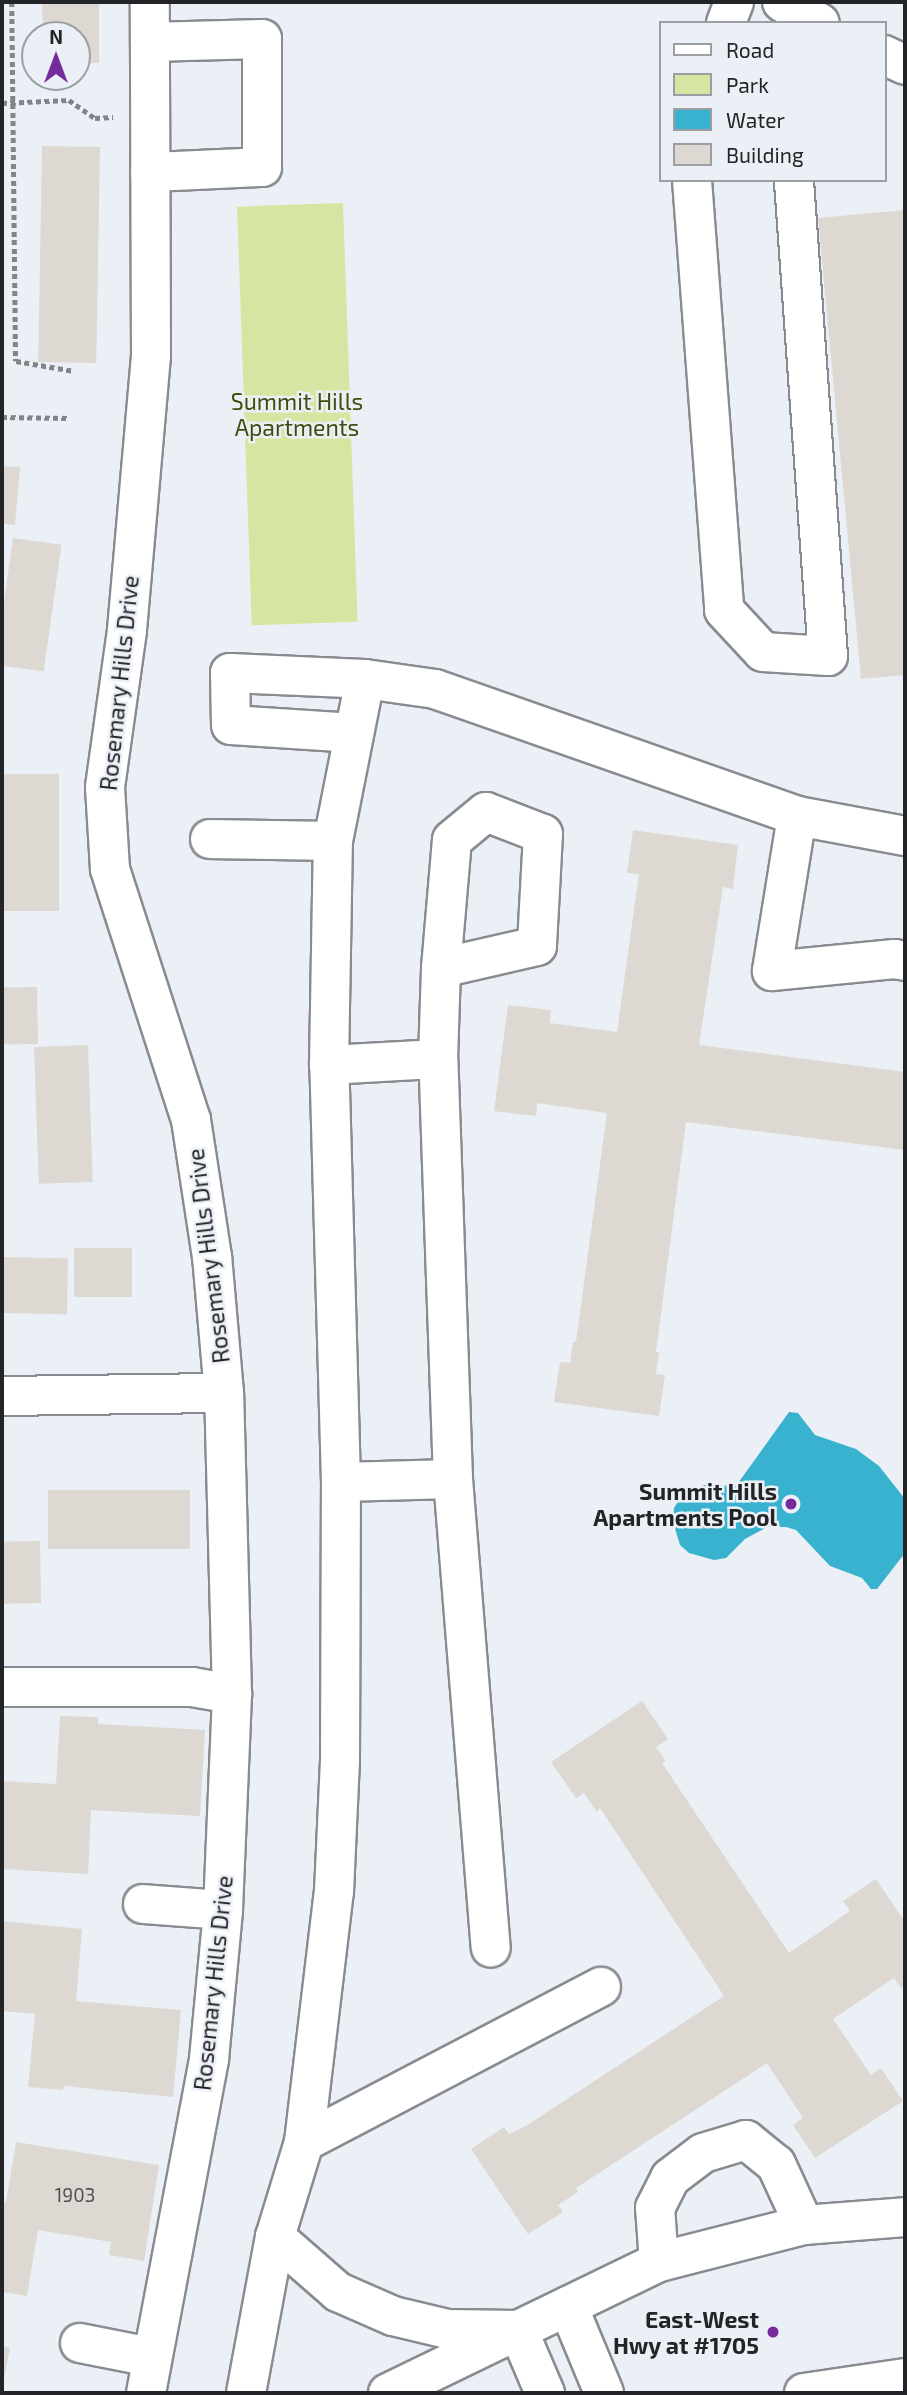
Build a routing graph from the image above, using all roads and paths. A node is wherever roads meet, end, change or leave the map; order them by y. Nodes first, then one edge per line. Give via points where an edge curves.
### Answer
1 (12, 2) edge
2 (150, 2) edge
3 (734, 2) edge
4 (782, 2) edge
5 (727, 21) edge
6 (816, 21) edge
7 (150, 42) junction
8 (886, 56) edge
9 (905, 65) edge
10 (13, 102) junction
11 (2, 103) edge
12 (117, 117) dead end
13 (150, 172) junction
14 (692, 182) edge
15 (794, 182) edge
16 (74, 371) dead end
17 (2, 417) edge
18 (68, 418) dead end
19 (365, 679) junction
20 (354, 733) junction
21 (797, 816) junction
22 (905, 836) edge
23 (210, 839) dead end
24 (333, 841) junction
25 (905, 961) edge
26 (441, 968) dead end
27 (438, 1059) junction
28 (329, 1065) junction
29 (224, 1393) junction
30 (2, 1396) edge
31 (453, 1479) junction
32 (341, 1482) junction
33 (2, 1687) edge
34 (232, 1695) junction
35 (143, 1904) dead end
36 (223, 1910) junction
37 (491, 1947) dead end
38 (601, 1987) dead end
39 (304, 2142) junction
40 (905, 2217) edge
41 (804, 2225) junction
42 (275, 2237) junction
43 (659, 2262) junction
44 (568, 2306) junction
45 (518, 2330) junction
46 (80, 2343) dead end
47 (148, 2375) edge
48 (905, 2378) edge
49 (246, 2393) edge
50 (388, 2393) edge
51 (545, 2393) edge
52 (604, 2393) edge
53 (804, 2393) edge

1 - 10 path
2 - 7 street, Rosemary Hills Drive
3 - 5 street
4 - 6 street
7 - 13 street, Rosemary Hills Drive
7 - 13 street via 262,38 262,167
8 - 9 street
10 - 11 path
10 - 12 path via 69,100 95,118
10 - 16 path via 16,361
13 - 29 street, Rosemary Hills Drive via 151,356 127,630 105,787 109,856 127,931 191,1119 212,1257
14 - 15 street via 724,610 763,652 828,656
17 - 18 path
19 - 20 street
19 - 20 street via 230,673 231,725
19 - 21 street via 435,690
20 - 24 street
21 - 22 street
21 - 25 street via 772,971
23 - 24 street
24 - 28 street
26 - 27 street
27 - 28 street
27 - 31 street
28 - 32 street
29 - 30 street, Rosemary Hills Drive
29 - 34 street, Rosemary Hills Drive
31 - 32 street
31 - 37 street
32 - 39 street via 340,1760 334,1892
33 - 34 street via 192,1687
34 - 36 street, Rosemary Hills Drive
35 - 36 street
36 - 47 street, Rosemary Hills Drive via 209,2059
38 - 39 street
39 - 42 street
40 - 41 street
41 - 43 street
41 - 43 street via 776,2164 746,2140 703,2153 670,2178 654,2208
42 - 45 street via 338,2292 393,2316 447,2329
42 - 49 street
43 - 44 street
44 - 45 street
44 - 52 street
45 - 50 street
45 - 51 street
46 - 47 street
48 - 53 street

